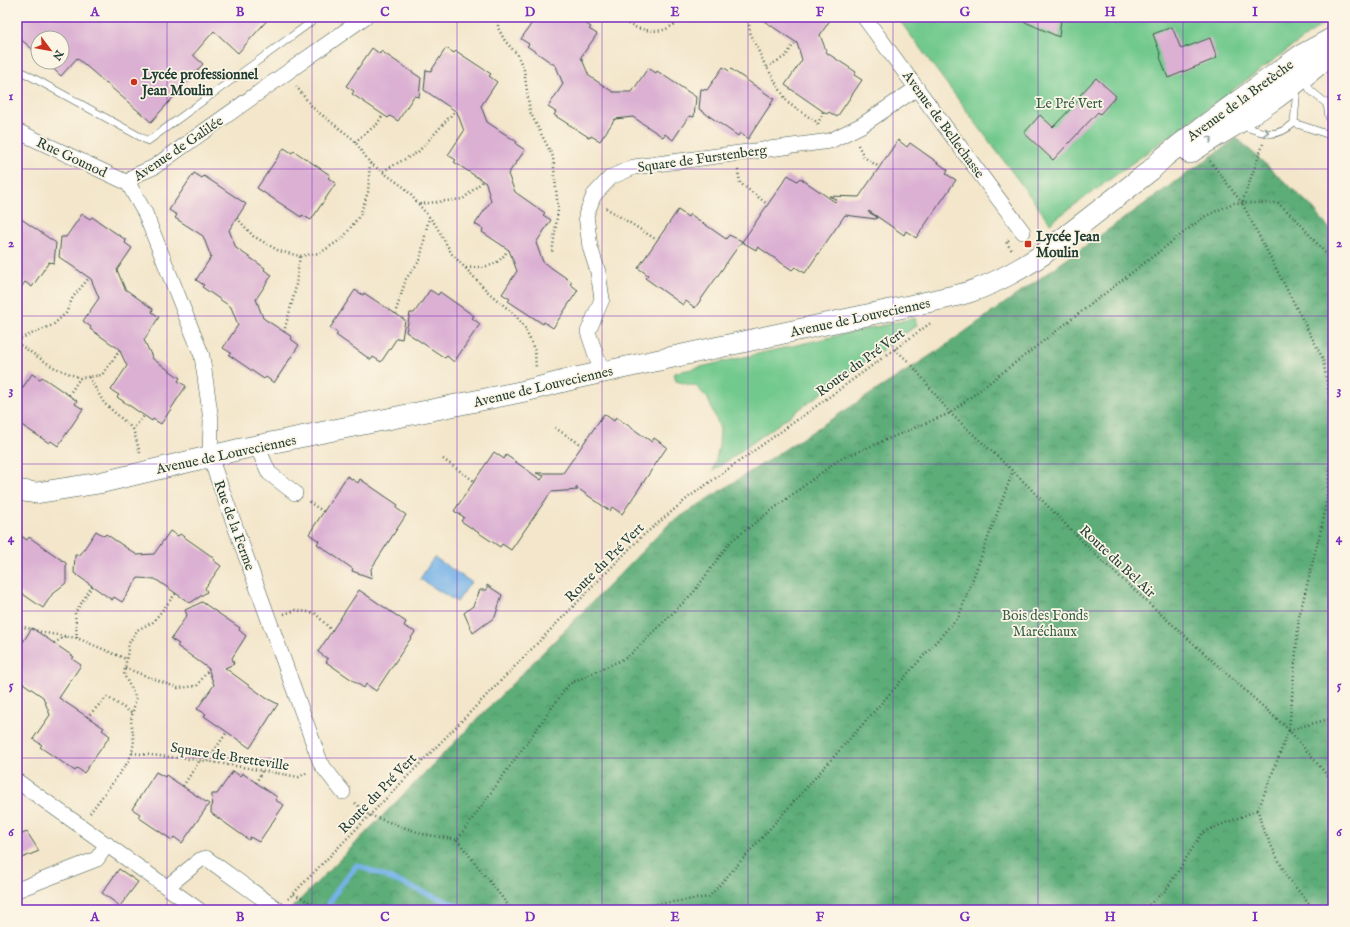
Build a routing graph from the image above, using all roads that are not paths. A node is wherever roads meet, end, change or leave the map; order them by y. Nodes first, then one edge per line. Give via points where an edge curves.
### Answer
1 (318, 17) edge
2 (365, 17) edge
3 (864, 17) edge
4 (1333, 38) edge
5 (1333, 52) edge
6 (1300, 56) junction
7 (17, 69) edge
8 (1301, 80) junction
9 (917, 88) junction
10 (1330, 104) edge
11 (1333, 120) edge
12 (1294, 123) junction
13 (1236, 124) junction
14 (17, 131) edge
15 (1333, 136) edge
16 (1152, 170) junction
17 (128, 183) junction
18 (1023, 232) dead end
19 (1042, 255) joint
20 (602, 373) junction
21 (257, 446) junction
22 (210, 457) junction
23 (27, 491) edge
24 (295, 493) dead end
25 (17, 507) edge
26 (17, 780) edge
27 (343, 792) dead end
28 (107, 844) junction
29 (167, 887) junction
30 (17, 890) edge
31 (277, 909) edge
32 (199, 910) edge

1 - 7 lane via 148,141
2 - 17 street, Avenue de Galilée
3 - 9 street, Avenue de Bellechasse
4 - 6 street, Avenue de la Bretèche
5 - 8 street, Avenue de la Bretèche
6 - 8 lane
6 - 16 street, Avenue de la Bretèche via 1196,132
8 - 10 lane
8 - 12 lane
8 - 13 street, Avenue de la Bretèche
9 - 18 street, Avenue de Bellechasse
9 - 20 street, Square de Furstenberg via 862,125 830,141 634,166 611,177 594,195 586,215 590,247 598,272 602,299 588,332
10 - 11 lane via 1329,117
13 -> 12 lane via 1266,134 1285,131
12 - 15 lane
16 -> 13 street, Avenue de la Bretèche via 1173,165
14 - 17 street, Rue Gounod
16 - 19 street, Avenue de la Bretèche
17 - 22 street, Rue de la Ferme via 145,213 202,356 211,420
19 - 20 street, Avenue de Louveciennes via 1024,267 970,292
20 - 21 street, Avenue de Louveciennes
21 - 22 street, Avenue de Louveciennes
21 - 24 street via 269,473
22 - 23 street, Avenue de Louveciennes via 99,483
22 - 27 street, Rue de la Ferme via 320,764
23 - 25 street, Avenue de Louveciennes
26 - 28 street
28 - 29 street
28 - 30 street via 97,859
29 - 31 street via 206,858
29 - 32 street

